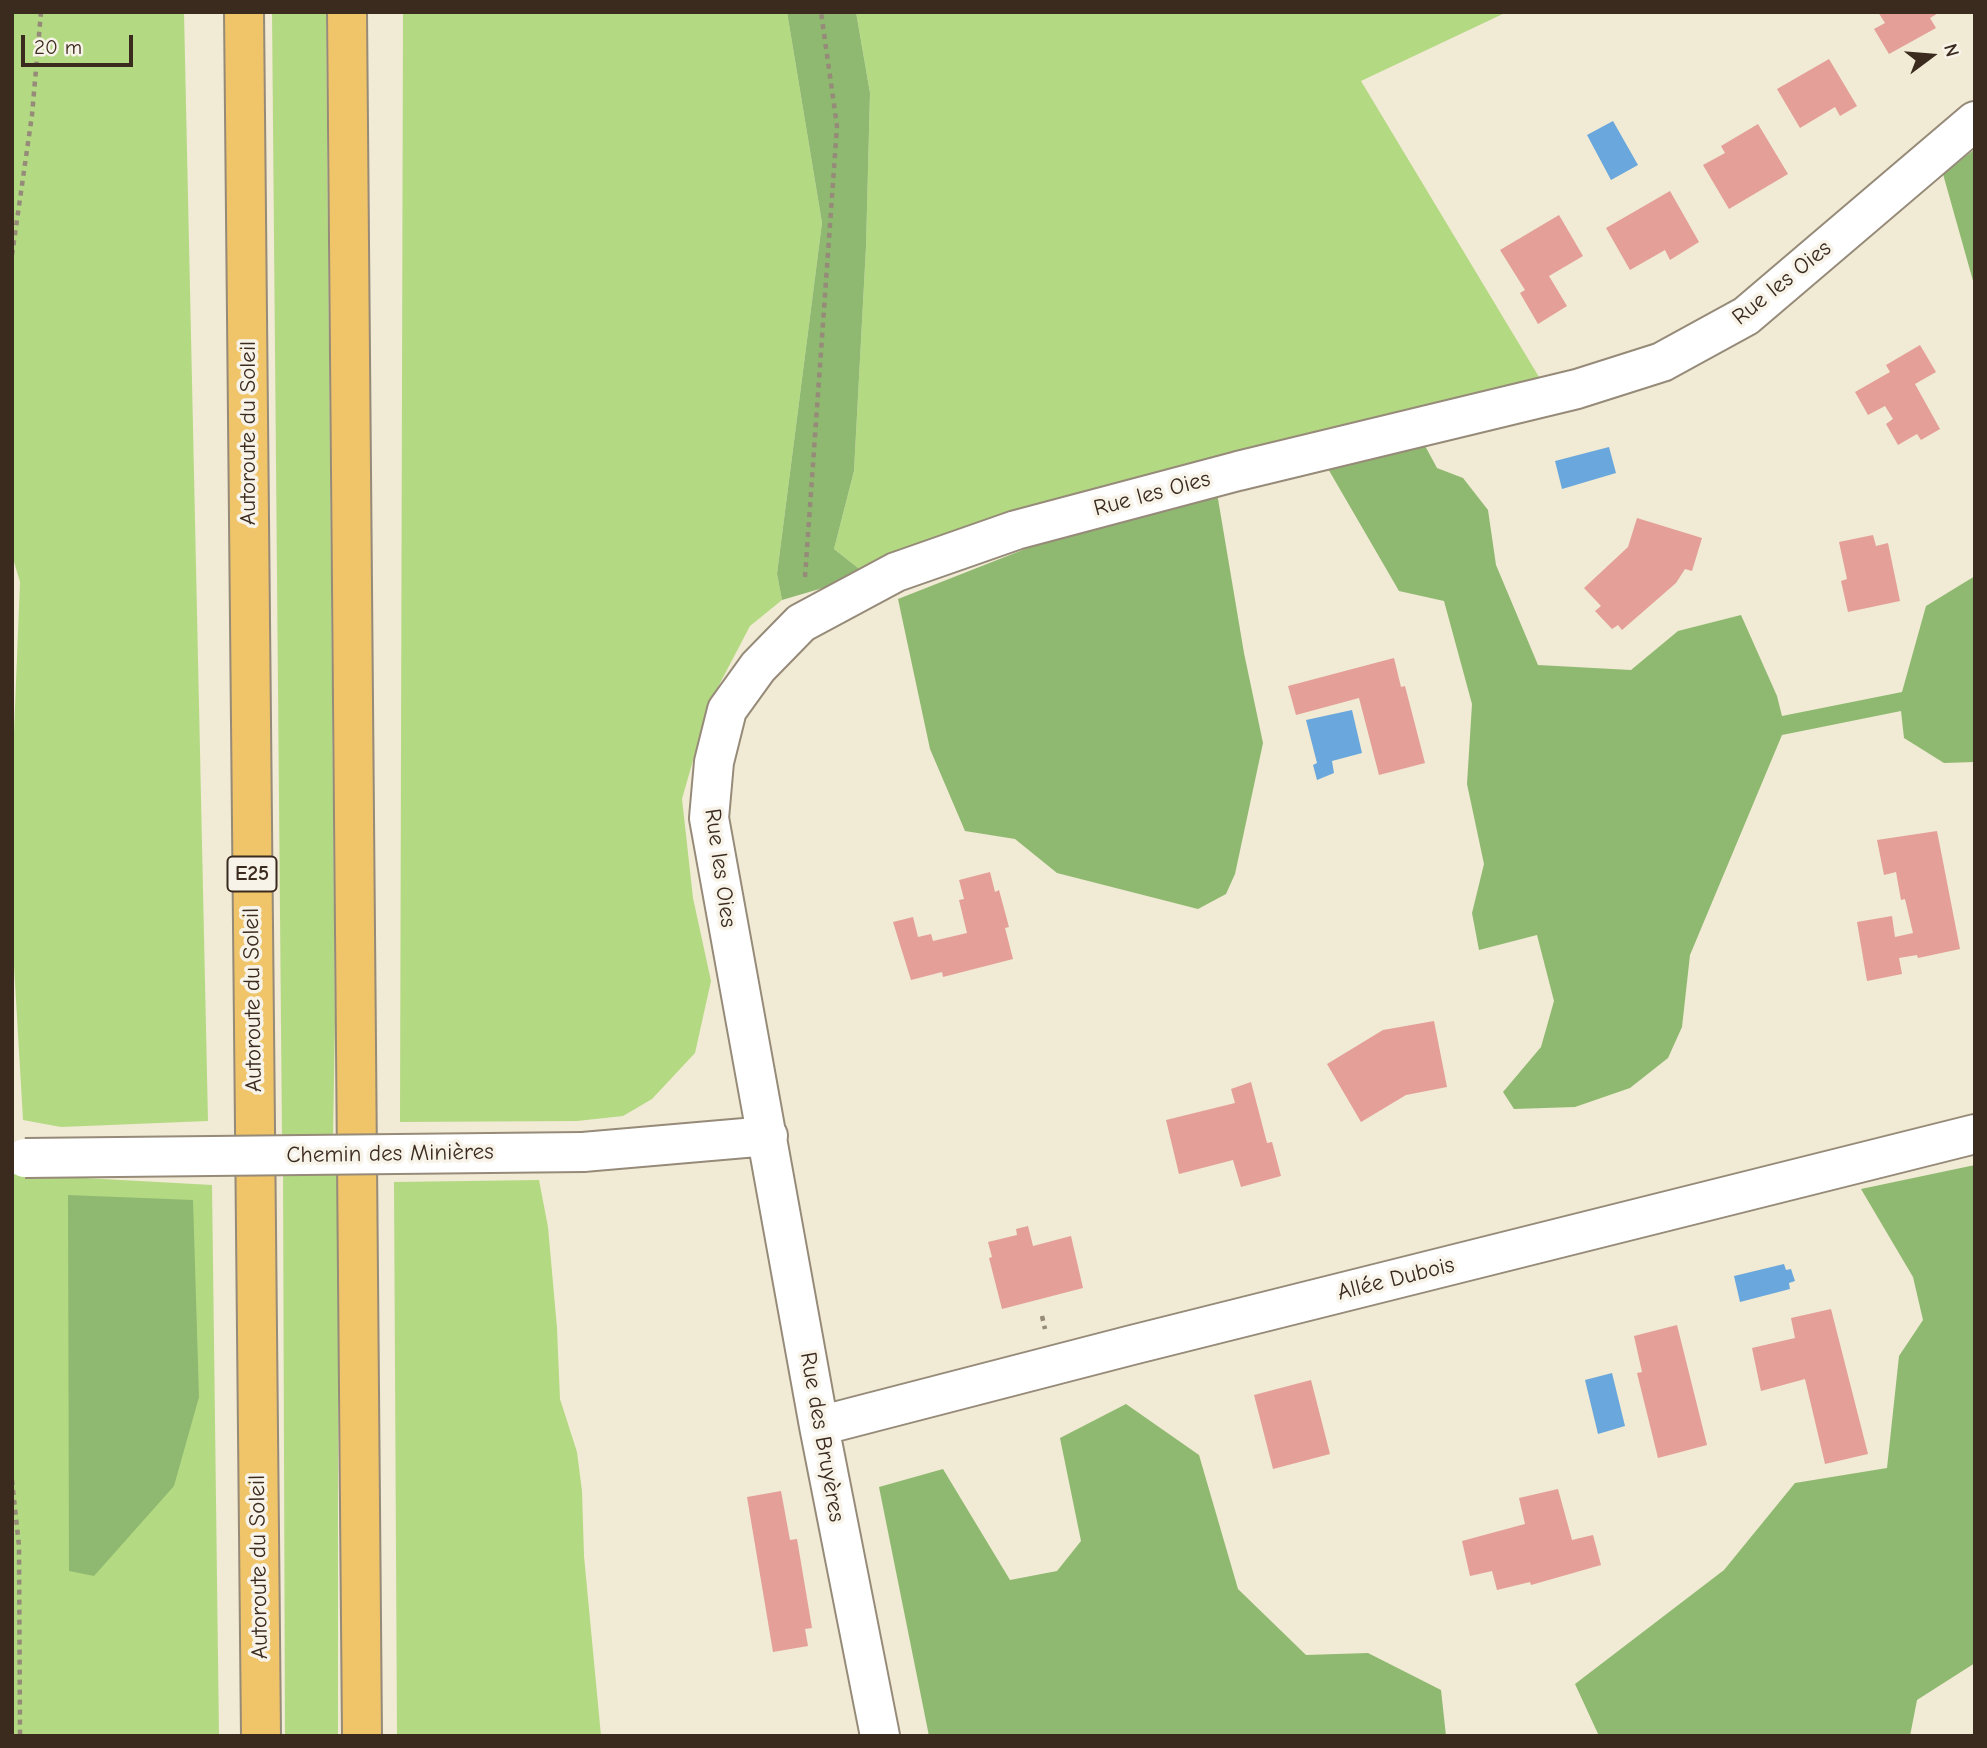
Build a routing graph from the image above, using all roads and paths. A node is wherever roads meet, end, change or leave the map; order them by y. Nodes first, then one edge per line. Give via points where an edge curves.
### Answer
1 (41, 12) edge
2 (244, 12) edge
3 (347, 12) edge
4 (821, 12) edge
5 (1975, 121) edge
6 (12, 255) edge
7 (801, 624) junction
8 (1975, 1134) edge
9 (768, 1136) junction
10 (19, 1159) edge
11 (819, 1426) junction
12 (12, 1480) edge
13 (20, 1736) edge
14 (261, 1736) edge
15 (362, 1736) edge
16 (880, 1736) edge

1 - 6 path
2 - 14 highway, Autoroute du Soleil / E25
3 - 15 highway
4 - 7 path via 837,126
5 - 7 street, Rue les Oies via 1746,316 1662,362 1577,389 1016,530 896,572
7 - 9 street, Rue les Oies via 758,667 727,710 714,762 709,818
8 - 11 street, Allée Dubois
9 - 10 street, Chemin des Minières, bridge via 583,1152
9 - 11 street, Rue des Bruyères
11 - 16 street, Rue des Bruyères
12 - 13 path via 19,1546

